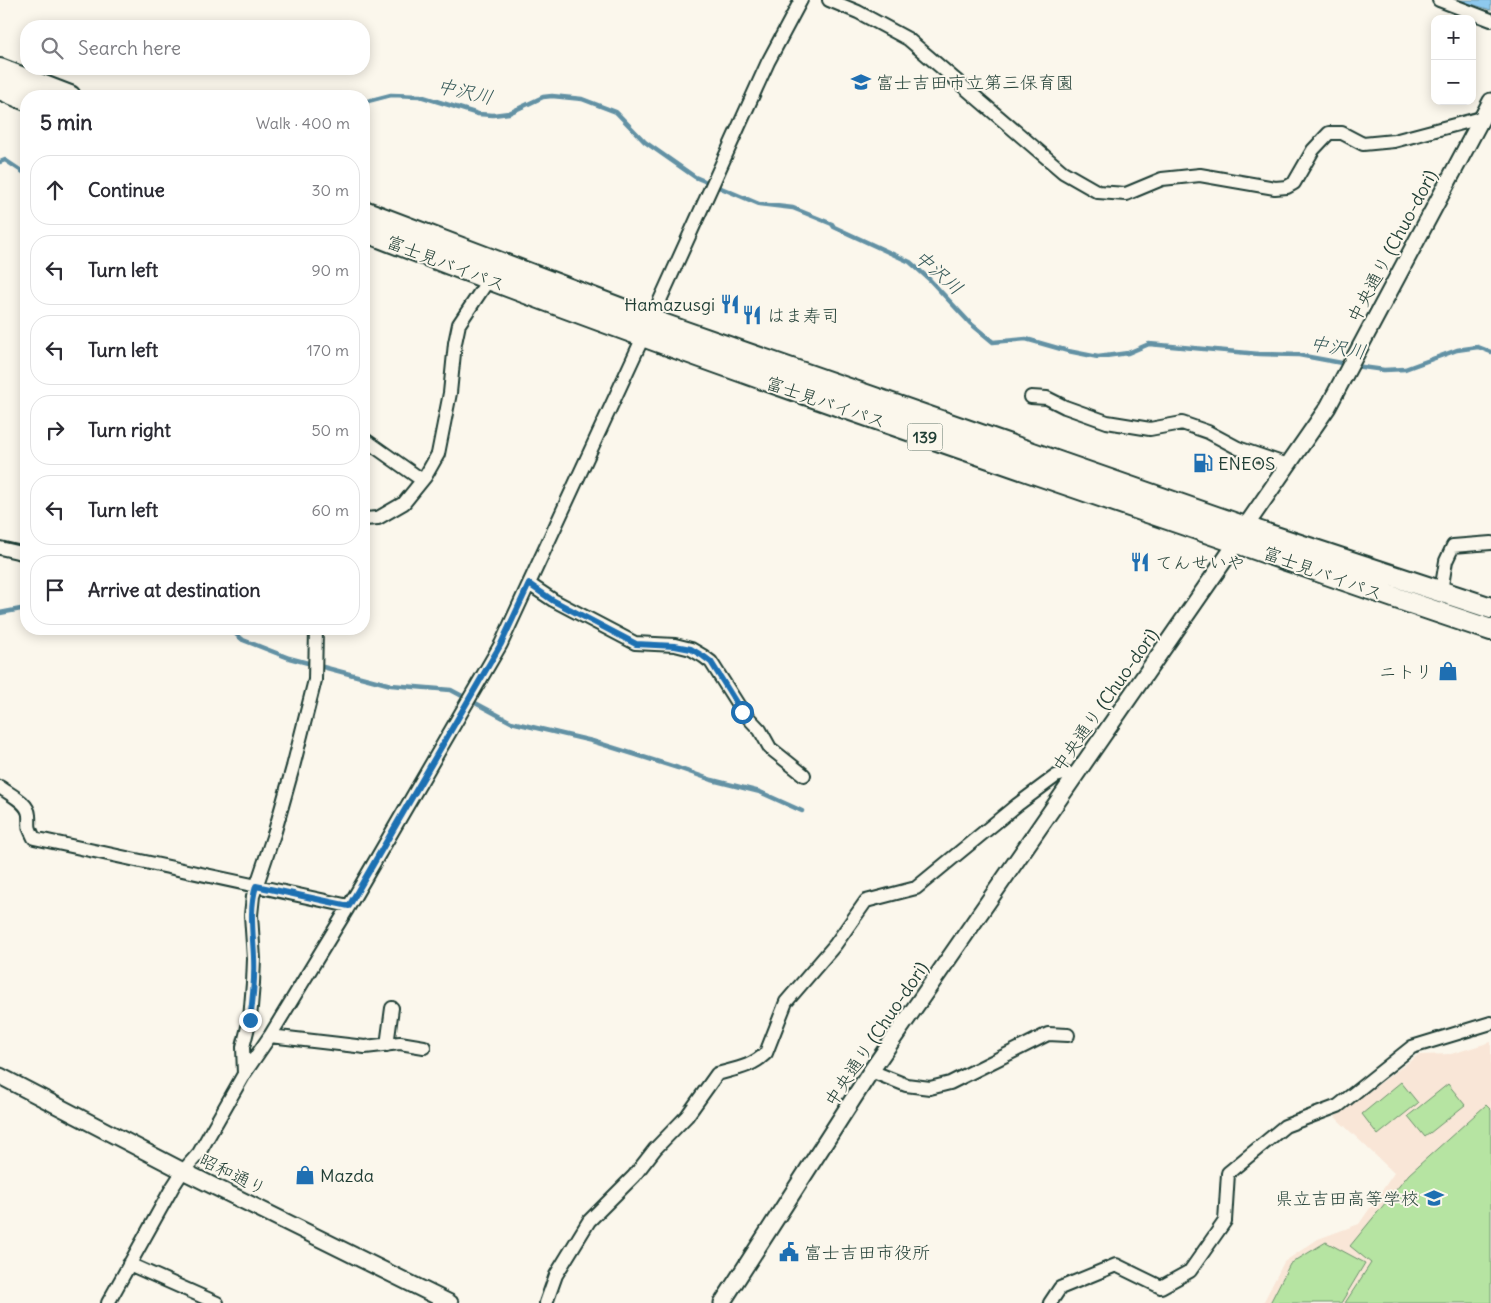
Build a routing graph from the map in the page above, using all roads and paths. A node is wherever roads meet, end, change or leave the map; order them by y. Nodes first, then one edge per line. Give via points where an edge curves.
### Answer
1 (801, 0) edge
2 (830, 0) edge
3 (1439, 0) edge
4 (1491, 20) edge
5 (0, 69) edge
6 (0, 89) edge
7 (54, 90) edge
8 (20, 97) edge
9 (1491, 101) edge
10 (1481, 118) junction
11 (370, 213) edge
12 (370, 233) edge
13 (489, 279) junction
14 (647, 328) junction
15 (1031, 397) dead end
16 (370, 443) edge
17 (1288, 465) junction
18 (422, 480) junction
19 (370, 519) edge
20 (1241, 535) junction
21 (1491, 543) edge
22 (0, 548) edge
23 (20, 553) edge
24 (529, 584) junction
25 (1441, 591) junction
26 (1491, 608) edge
27 (1491, 630) edge
28 (316, 635) edge
29 (804, 775) dead end
30 (1076, 775) junction
31 (0, 787) edge
32 (256, 886) junction
33 (349, 906) junction
34 (392, 1008) dead end
35 (1491, 1023) edge
36 (1068, 1035) dead end
37 (270, 1036) junction
38 (387, 1044) junction
39 (424, 1047) dead end
40 (872, 1071) junction
41 (244, 1074) junction
42 (0, 1076) edge
43 (183, 1171) junction
44 (129, 1264) junction
45 (108, 1303) edge
46 (217, 1303) edge
47 (450, 1303) edge
48 (546, 1303) edge
49 (722, 1303) edge
50 (1050, 1303) edge

1 - 14 street via 768,62
2 - 10 street via 908,39 1063,172 1098,192 1126,194 1162,179 1200,175 1275,188 1287,187 1294,183 1313,150 1329,133 1342,133 1363,144 1394,142
3 - 4 street
5 - 7 highway
6 - 8 highway
9 - 10 street, 中央通り (Chuo-dori)
10 - 17 street, 中央通り (Chuo-dori) via 1328,407
11 - 14 highway, 富士見バイパス / 139
12 - 13 highway, 富士見バイパス / 139
13 - 14 highway, 富士見バイパス / 139
13 - 18 street via 459,324 438,454
14 - 20 highway, 富士見バイパス / 139 via 830,404
14 - 24 street
15 - 17 street via 1046,398 1116,424 1150,429 1182,423 1238,448
16 - 18 street
17 - 20 street, 中央通り (Chuo-dori)
18 - 19 street via 404,503 378,518
20 - 25 highway, 富士見バイパス / 139
20 - 27 highway, 富士見バイパス / 139 via 1402,601
20 - 30 street, 中央通り (Chuo-dori)
21 - 25 street via 1453,546 1446,561
22 - 23 street
24 - 29 street via 552,600 636,644 675,646 691,649 703,656 711,662 742,712 760,730 770,748
24 - 33 street via 501,644
25 - 26 highway, 富士見バイパス / 139
28 - 32 street via 315,680
30 - 40 street, 中央通り (Chuo-dori)
30 - 48 street via 1056,776 916,888 866,901 786,1002 762,1058 741,1069 717,1074 634,1176 589,1221 556,1275
31 - 32 street via 25,805 30,813 28,826 34,838
32 - 33 street
32 - 41 street via 251,915 253,998 243,1047
33 - 37 street
34 - 38 street
35 - 50 street via 1412,1047 1338,1106 1285,1126 1259,1146 1228,1173 1225,1221 1190,1271 1161,1287 1116,1266 1060,1288
36 - 40 street via 1048,1034 950,1083 930,1088 906,1084
37 - 38 street via 366,1047
37 - 41 street
38 - 39 street
40 - 49 street, 中央通り (Chuo-dori)
41 - 43 street via 199,1153
42 - 43 street, 昭和通り
43 - 44 street
43 - 47 street, 昭和通り
44 - 45 street
44 - 46 street

